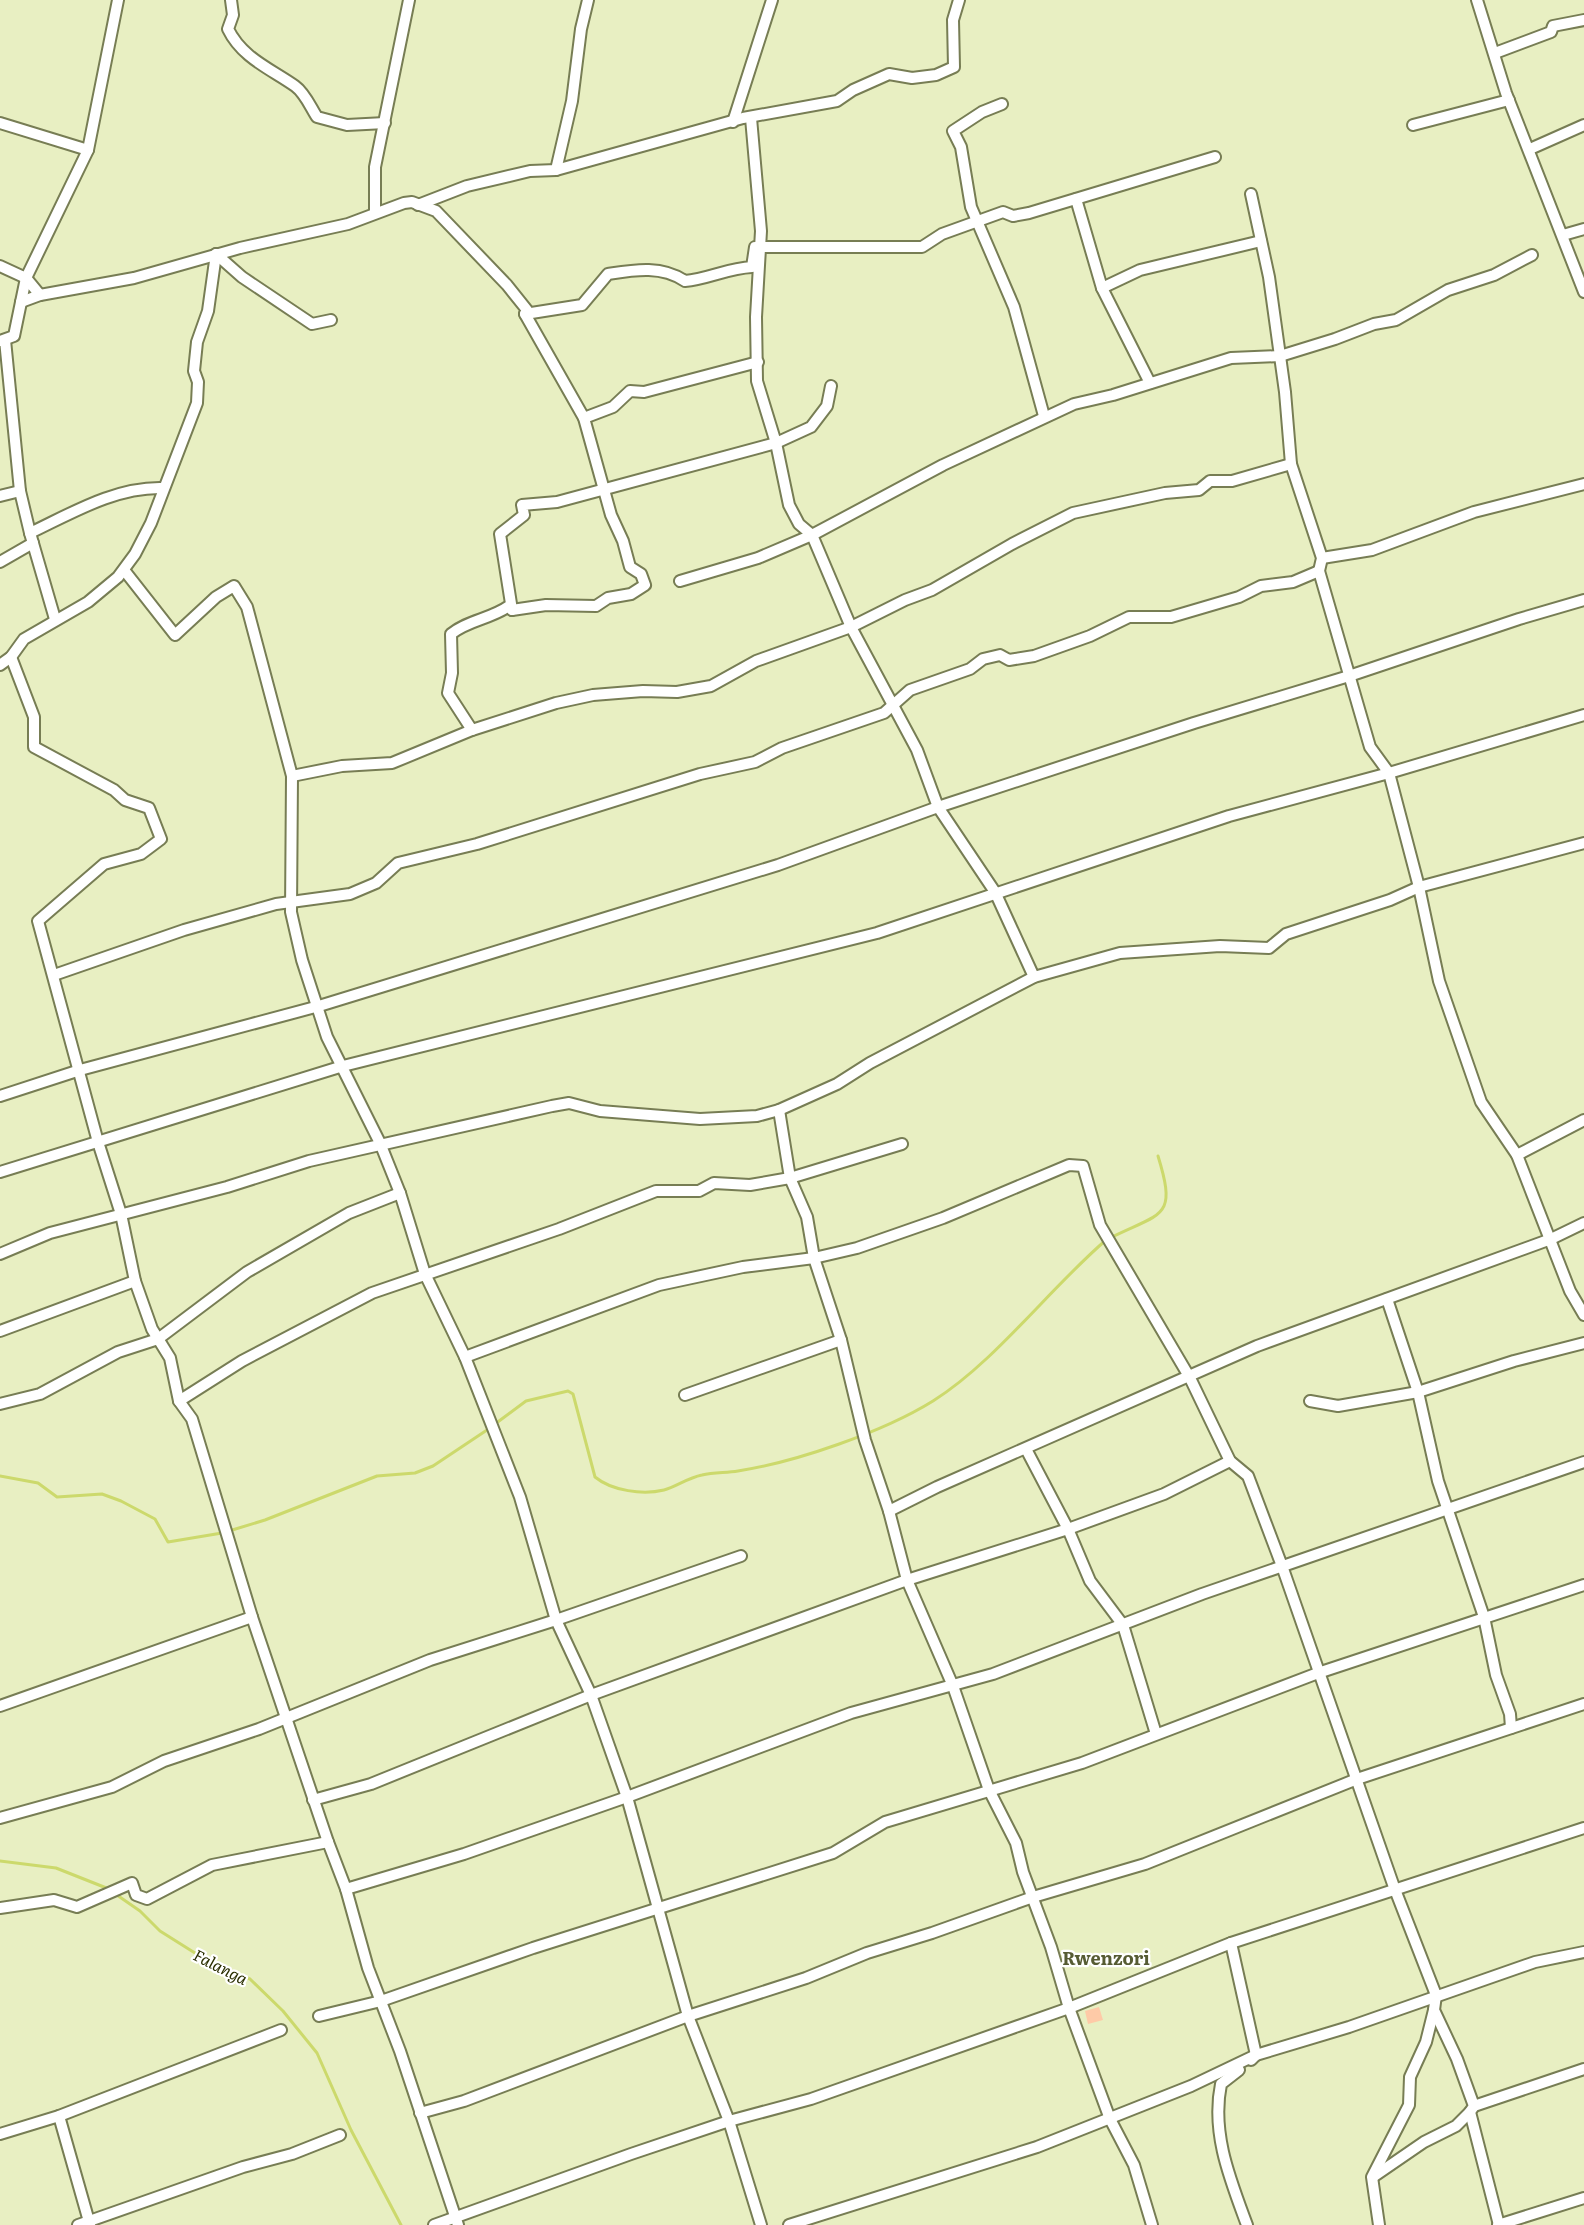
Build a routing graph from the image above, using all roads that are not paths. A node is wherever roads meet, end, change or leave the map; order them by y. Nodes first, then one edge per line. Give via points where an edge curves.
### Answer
1 (118, 0) edge
2 (231, 0) edge
3 (409, 0) edge
4 (588, 0) edge
5 (772, 0) edge
6 (959, 0) edge
7 (1477, 0) edge
8 (1584, 20) edge
9 (1495, 53) junction
10 (1509, 100) junction
11 (1002, 104) dead end
12 (751, 118) junction
13 (0, 123) edge
14 (385, 123) junction
15 (733, 123) junction
16 (1413, 125) dead end
17 (1584, 125) edge
18 (1530, 149) junction
19 (88, 150) junction
20 (1215, 157) dead end
21 (556, 171) junction
22 (1251, 194) dead end
23 (1076, 199) junction
24 (418, 205) junction
25 (375, 212) junction
26 (978, 220) junction
27 (1584, 229) edge
28 (1563, 235) junction
29 (1261, 241) junction
30 (760, 247) junction
31 (216, 254) junction
32 (1532, 255) dead end
33 (0, 266) edge
34 (26, 278) junction
35 (1102, 288) junction
36 (1584, 292) edge
37 (40, 295) junction
38 (21, 302) junction
39 (525, 314) junction
40 (331, 321) dead end
41 (2, 340) edge
42 (1280, 356) junction
43 (758, 362) junction
44 (1150, 384) junction
45 (831, 386) dead end
46 (1044, 416) junction
47 (584, 418) junction
48 (776, 443) junction
49 (1291, 464) junction
50 (1584, 484) edge
51 (162, 488) junction
52 (603, 488) junction
53 (20, 491) junction
54 (0, 496) edge
55 (812, 535) junction
56 (31, 538) junction
57 (1322, 558) junction
58 (0, 562) edge
59 (124, 570) junction
60 (1319, 571) junction
61 (680, 581) dead end
62 (1584, 600) edge
63 (512, 610) junction
64 (55, 619) junction
65 (851, 627) junction
66 (11, 657) junction
67 (0, 665) edge
68 (1348, 676) junction
69 (894, 705) junction
70 (1584, 715) edge
71 (472, 730) junction
72 (1389, 773) junction
73 (292, 777) junction
74 (938, 807) junction
75 (1584, 843) edge
76 (1419, 888) junction
77 (995, 892) junction
78 (291, 907) junction
79 (54, 975) junction
80 (1034, 978) junction
81 (319, 1006) junction
82 (343, 1066) junction
83 (80, 1070) junction
84 (0, 1096) edge
85 (779, 1110) junction
86 (1584, 1120) edge
87 (98, 1142) junction
88 (380, 1143) junction
89 (902, 1144) dead end
90 (1517, 1155) junction
91 (0, 1172) edge
92 (790, 1178) junction
93 (400, 1193) junction
94 (121, 1214) junction
95 (1584, 1223) edge
96 (1551, 1239) junction
97 (0, 1254) edge
98 (814, 1258) junction
99 (425, 1274) junction
100 (135, 1281) junction
101 (1387, 1299) junction
102 (1584, 1315) edge
103 (0, 1331) edge
104 (158, 1339) junction
105 (841, 1341) junction
106 (1584, 1343) edge
107 (465, 1357) junction
108 (1190, 1378) junction
109 (1418, 1392) junction
110 (685, 1395) dead end
111 (179, 1401) junction
112 (1310, 1401) dead end
113 (0, 1404) edge
114 (1026, 1449) junction
115 (1230, 1461) junction
116 (1584, 1462) edge
117 (1447, 1509) junction
118 (889, 1511) junction
119 (1068, 1529) junction
120 (741, 1556) dead end
121 (1282, 1566) junction
122 (907, 1580) junction
123 (1584, 1585) edge
124 (252, 1617) junction
125 (1484, 1617) junction
126 (556, 1620) junction
127 (1123, 1624) junction
128 (1318, 1673) junction
129 (952, 1686) junction
130 (591, 1695) junction
131 (1584, 1704) edge
132 (0, 1706) edge
133 (286, 1719) junction
134 (1511, 1728) junction
135 (1156, 1734) junction
136 (1357, 1779) junction
137 (989, 1790) junction
138 (627, 1797) junction
139 (313, 1800) junction
140 (0, 1818) edge
141 (1584, 1828) edge
142 (328, 1842) junction
143 (1394, 1887) junction
144 (346, 1889) junction
145 (1033, 1897) junction
146 (0, 1908) edge
147 (657, 1908) junction
148 (1231, 1943) junction
149 (1584, 1952) edge
150 (1436, 1995) junction
151 (381, 2001) junction
152 (1069, 2008) junction
153 (1434, 2010) junction
154 (319, 2016) dead end
155 (688, 2016) junction
156 (280, 2030) dead end
157 (1256, 2055) junction
158 (1584, 2069) edge
159 (1472, 2109) junction
160 (420, 2113) junction
161 (59, 2116) junction
162 (1110, 2119) junction
163 (729, 2121) junction
164 (0, 2134) edge
165 (340, 2135) dead end
166 (1372, 2177) junction
167 (1584, 2198) edge
168 (457, 2221) edge
169 (86, 2224) edge
170 (1149, 2224) edge
171 (434, 2225) edge
172 (760, 2225) edge
173 (789, 2225) edge
174 (1247, 2225) edge
175 (1379, 2225) edge
176 (1498, 2225) edge

1 - 19 street
2 - 14 street via 233,15 228,29 233,38 249,57 296,87 317,117 347,125
3 - 14 street
4 - 21 street
5 - 15 street
6 - 12 street via 953,20 954,67 936,75 912,78 889,74 837,101
7 - 9 street
8 - 9 street via 1552,26 1551,32
9 - 10 street
10 - 16 street
10 - 18 street
11 - 26 street via 953,131 961,147 971,207
12 - 15 street
12 - 30 street
13 - 19 street
14 - 25 street via 375,167
15 - 21 street
17 - 18 street
18 - 28 street
19 - 34 street
20 - 23 street
21 - 24 street via 530,171 467,186
22 - 29 street
23 - 26 street via 1029,213 1013,216 1003,212
23 - 35 street
24 - 25 street via 404,203
24 - 39 street via 436,211 507,285 527,310
25 - 31 street via 348,224
26 - 30 street via 942,234 922,247
26 - 46 street via 1014,307
27 - 28 street
28 - 36 street
29 - 35 street via 1140,270
29 - 42 street
30 - 39 street via 755,247 752,267 730,268 708,278 685,281 676,275 642,269 608,274 582,304
30 - 43 street
31 - 37 street via 134,278
31 - 40 street via 242,277 312,324
31 - 51 street via 208,311 197,342 197,403
32 - 42 street via 1494,275 1448,290 1396,320
33 - 34 street
34 - 37 street
34 - 38 street
35 - 44 street
37 - 38 street
38 - 41 street via 14,336
39 - 47 street
41 - 53 street
42 - 44 street via 1231,358
42 - 49 street
43 - 47 street via 644,392 630,391 613,407
43 - 48 street via 757,381
44 - 46 street
45 - 48 street via 827,406 811,427
46 - 55 street
47 - 52 street
48 - 52 street
48 - 55 street via 789,505 799,524
49 - 57 street
49 - 65 street via 1232,481 1210,481 1199,490 1165,493 1073,513 932,590
50 - 57 street via 1474,512 1372,550
51 - 56 street via 139,488 103,499
51 - 59 street via 151,523
52 - 63 street via 557,502 522,505 524,515 500,534
52 - 63 street via 630,567 641,574 645,585 596,606 546,605
53 - 54 street
53 - 56 street
55 - 61 street via 758,558
55 - 65 street
56 - 58 street
56 - 64 street
57 - 60 street
59 - 64 street via 88,602
59 - 73 street via 175,635 216,597 234,586 247,607
60 - 68 street
60 - 69 street via 1171,617 1129,617 1034,656 983,659 970,669 910,690
62 - 68 street
63 - 71 street via 509,606 460,626 451,634 448,693
64 - 66 street via 24,639
65 - 69 street
65 - 71 street via 756,661 711,686 677,692 593,695
66 - 67 street
66 - 79 street via 34,717 34,747 114,790 125,800 149,808 161,839 141,854 105,864 40,917
68 - 72 street via 1370,747
68 - 74 street
69 - 74 street via 917,750
69 - 78 street via 884,713 782,748 755,762 700,774 477,844 398,863 376,883 350,894
70 - 72 street
71 - 73 street via 392,763 342,766
72 - 76 street
72 - 77 street via 1229,816
73 - 78 street
74 - 77 street
74 - 81 street via 778,865
75 - 76 street
76 - 80 street via 1286,934 1269,948 1220,945 1120,953
76 - 90 street via 1439,981 1480,1102
77 - 80 street
77 - 82 street via 877,933
78 - 79 street via 276,904 175,933
78 - 81 street via 302,960
79 - 83 street
80 - 85 street via 837,1084
81 - 82 street via 327,1037
81 - 83 street
82 - 87 street
82 - 88 street
83 - 84 street
83 - 87 street
85 - 88 street via 756,1116 700,1119 600,1111 569,1103
85 - 92 street
86 - 90 street
87 - 91 street
87 - 94 street
88 - 93 street
88 - 94 street
89 - 92 street
90 - 96 street
92 - 98 street via 807,1217
92 - 99 street via 750,1185 714,1183 699,1191 656,1191
93 - 99 street
93 - 104 street via 349,1212 247,1272
94 - 97 street via 50,1233
94 - 100 street
95 - 96 street
96 - 101 street
96 - 102 street via 1570,1291
98 - 105 street
98 - 107 street via 743,1267 659,1285
98 - 108 street via 943,1218 1073,1164 1083,1166 1104,1232
99 - 107 street
99 - 111 street via 344,1306 242,1361
100 - 103 street
100 - 104 street
101 - 108 street via 1257,1346
101 - 109 street
104 - 111 street via 170,1358
104 - 113 street via 118,1352 40,1394
105 - 110 street
105 - 118 street via 864,1436
106 - 109 street
107 - 126 street via 520,1497
108 - 114 street
108 - 115 street
109 - 112 street via 1338,1406
109 - 117 street
111 - 124 street via 192,1419
114 - 118 street
114 - 119 street
115 - 119 street via 1164,1494
115 - 121 street via 1248,1476
116 - 117 street
117 - 121 street
117 - 125 street
118 - 122 street
119 - 122 street
119 - 127 street via 1090,1581
120 - 126 street
121 - 127 street
121 - 128 street
122 - 129 street
122 - 130 street
123 - 125 street
124 - 132 street
124 - 133 street
125 - 128 street
125 - 134 street
126 - 130 street
126 - 133 street via 430,1660
127 - 129 street
127 - 135 street
128 - 135 street
128 - 136 street
129 - 137 street
129 - 138 street via 851,1713
130 - 138 street
130 - 139 street via 371,1784
131 - 134 street
133 - 139 street
133 - 140 street via 164,1761 112,1787
134 - 136 street
135 - 137 street via 1082,1763
136 - 143 street
136 - 145 street via 1145,1864
137 - 145 street via 1016,1844
137 - 147 street via 885,1822 832,1852
138 - 144 street via 464,1854
138 - 147 street
139 - 142 street
141 - 143 street
142 - 144 street
142 - 146 street via 212,1865 147,1899 136,1894 132,1883 77,1907 54,1900
143 - 148 street
143 - 150 street
144 - 151 street
145 - 152 street
145 - 155 street
147 - 151 street
147 - 155 street
148 - 152 street
148 - 157 street
149 - 150 street via 1536,1962
150 - 153 street
150 - 157 street
151 - 154 street
151 - 160 street
152 - 162 street
152 - 163 street via 811,2099
153 - 159 street via 1457,2059
153 - 166 street via 1426,2042 1410,2077 1409,2105
155 - 160 street via 464,2101
155 - 163 street
156 - 161 street
157 - 162 street
157 - 174 street via 1221,2084 1216,2119 1224,2159
158 - 159 street
159 - 166 street via 1456,2126
159 - 176 street
160 - 168 street
161 - 164 street
161 - 169 street
162 - 170 street via 1134,2165
162 - 173 street via 1037,2147
163 - 168 street
163 - 172 street
165 - 169 street
166 - 175 street
167 - 176 street
168 - 171 street

